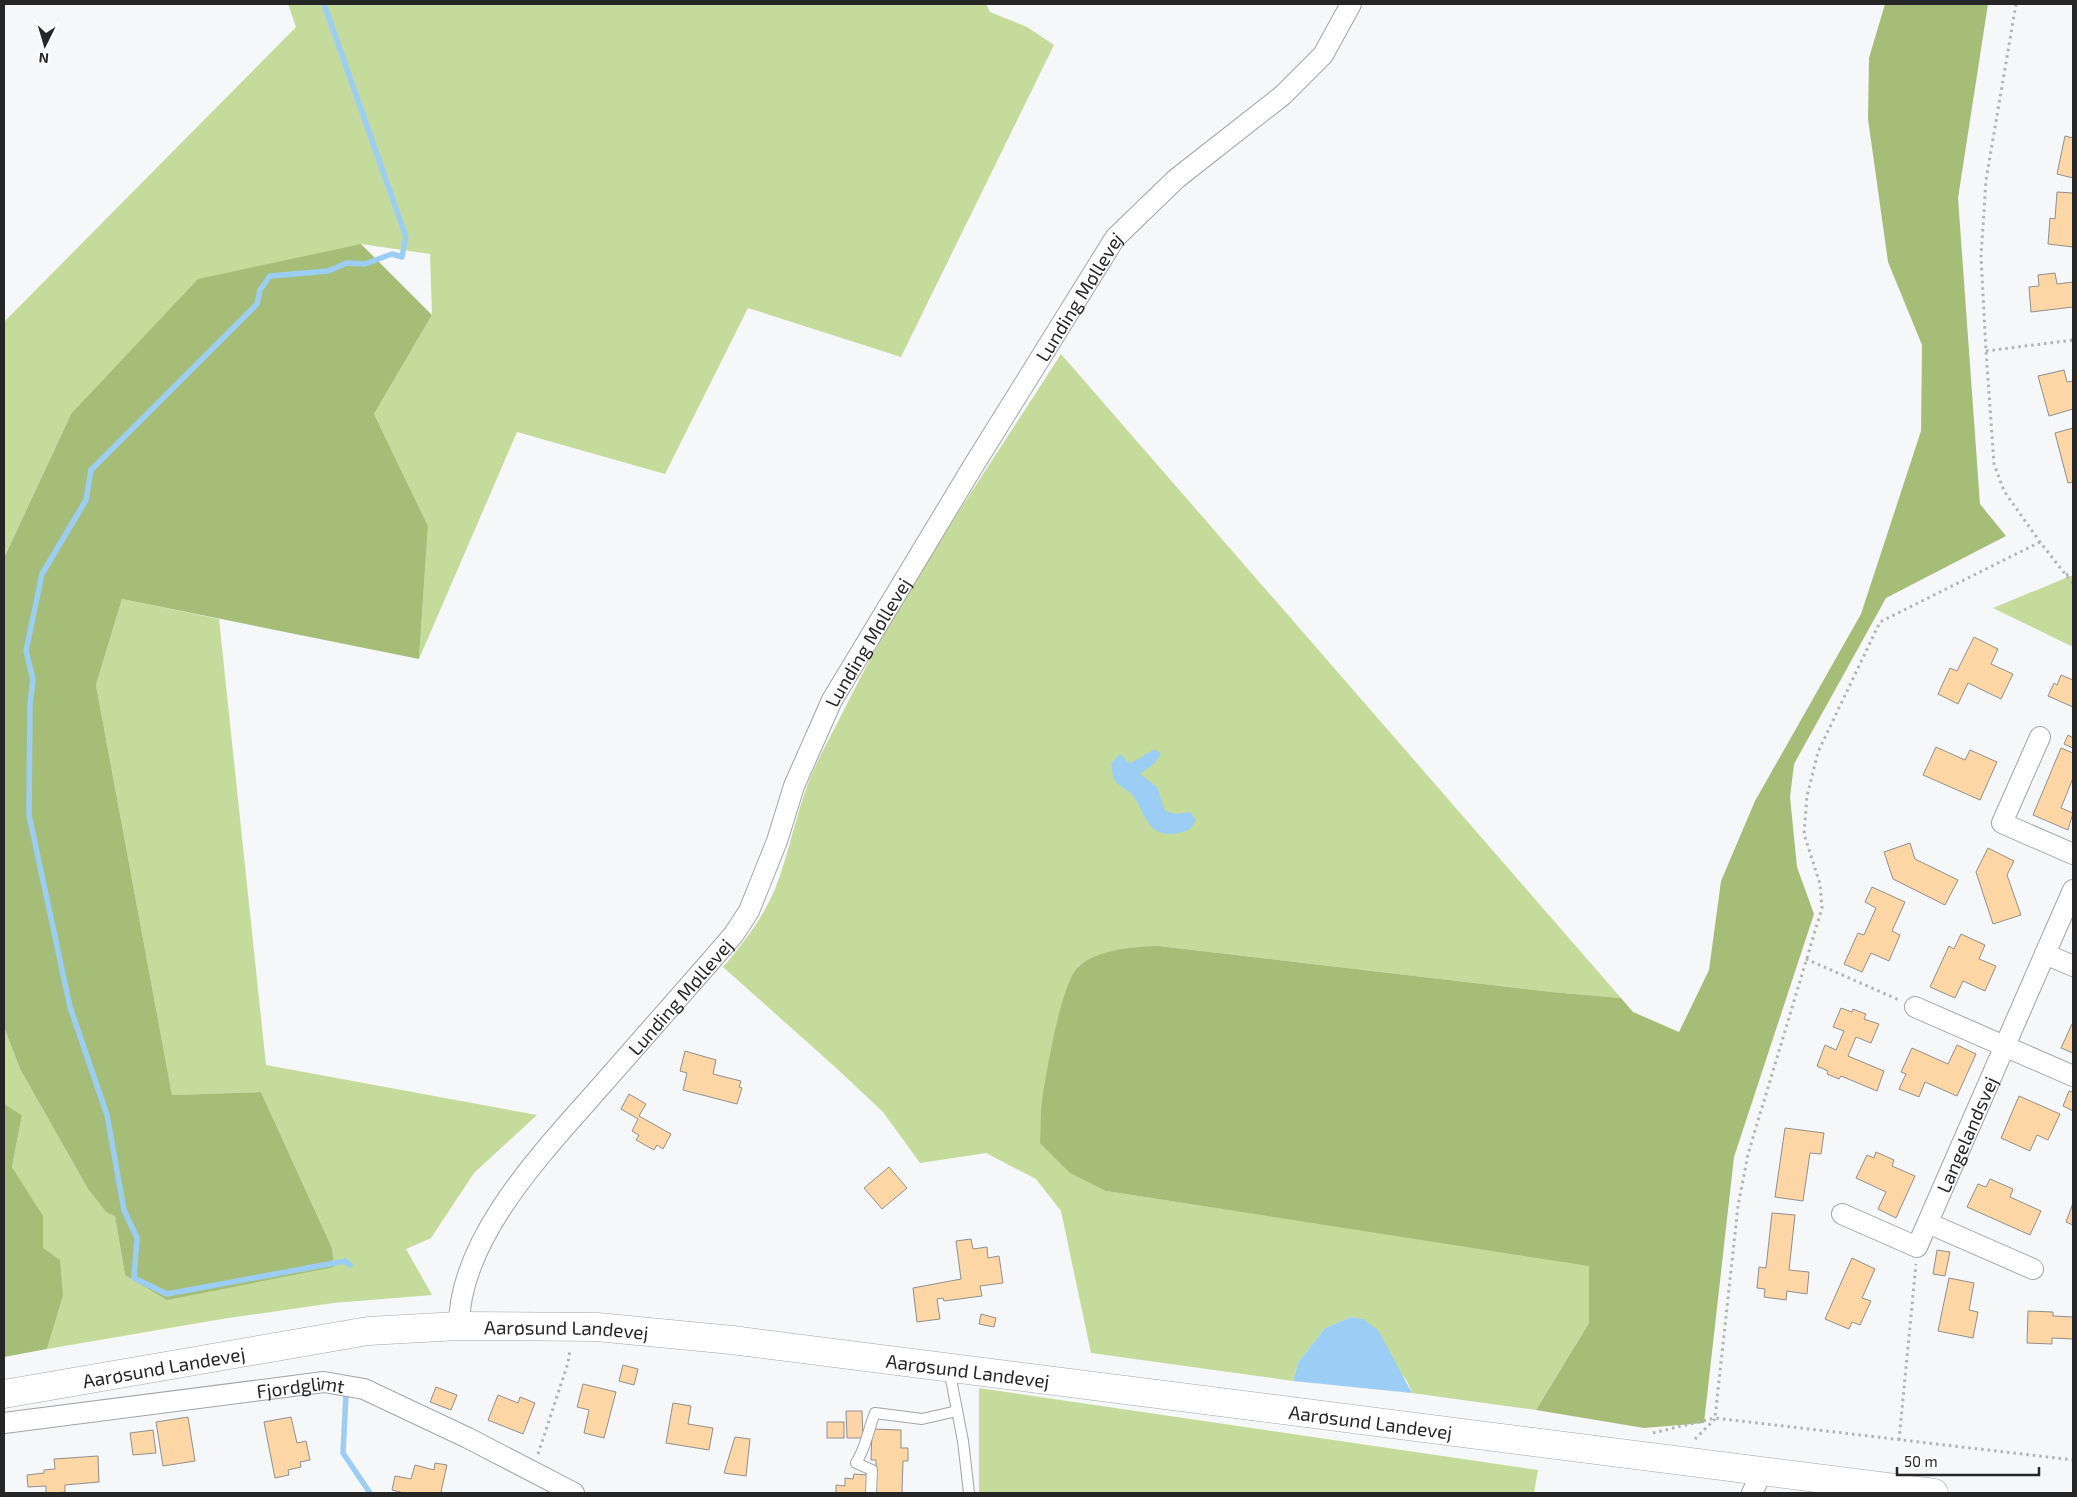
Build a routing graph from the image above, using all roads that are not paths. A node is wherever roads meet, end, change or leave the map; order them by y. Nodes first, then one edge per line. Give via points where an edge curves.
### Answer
1 (1351, 4) edge
2 (2040, 737) dead end
3 (2073, 854) edge
4 (2073, 890) edge
5 (2045, 954) junction
6 (2073, 966) edge
7 (1914, 1007) road end
8 (2005, 1046) junction
9 (2073, 1076) edge
10 (1842, 1214) dead end
11 (1928, 1223) junction
12 (2033, 1269) dead end
13 (459, 1326) junction
14 (949, 1368) junction
15 (4, 1394) edge
16 (957, 1411) junction
17 (4, 1423) edge
18 (1757, 1482) edge
19 (574, 1493) edge
20 (871, 1493) edge
21 (969, 1493) edge
22 (1934, 1493) edge

1 - 13 street, Lunding Møllevej via 1323,55 1290,88 1176,179 1115,238 832,700 794,786 749,910 734,934 556,1138 496,1216 470,1270 459,1307
2 - 3 street via 2002,823
4 - 5 street, Langelandsvej
5 - 6 street
5 - 8 street, Langelandsvej
7 - 8 street
8 - 9 street
8 - 11 street, Langelandsvej
10 - 11 street, Langelandsvej via 1917,1247
11 - 12 street
13 - 14 street, Aarøsund Landevej via 597,1327 732,1340
13 - 15 street, Aarøsund Landevej via 368,1331
14 - 16 lane
14 - 18 street, Aarøsund Landevej
16 - 20 lane via 922,1419 874,1413 864,1451 856,1464 872,1470
16 - 21 lane
17 - 19 street, Fjordglimt via 324,1382 364,1389
18 - 22 street, Aarøsund Landevej

